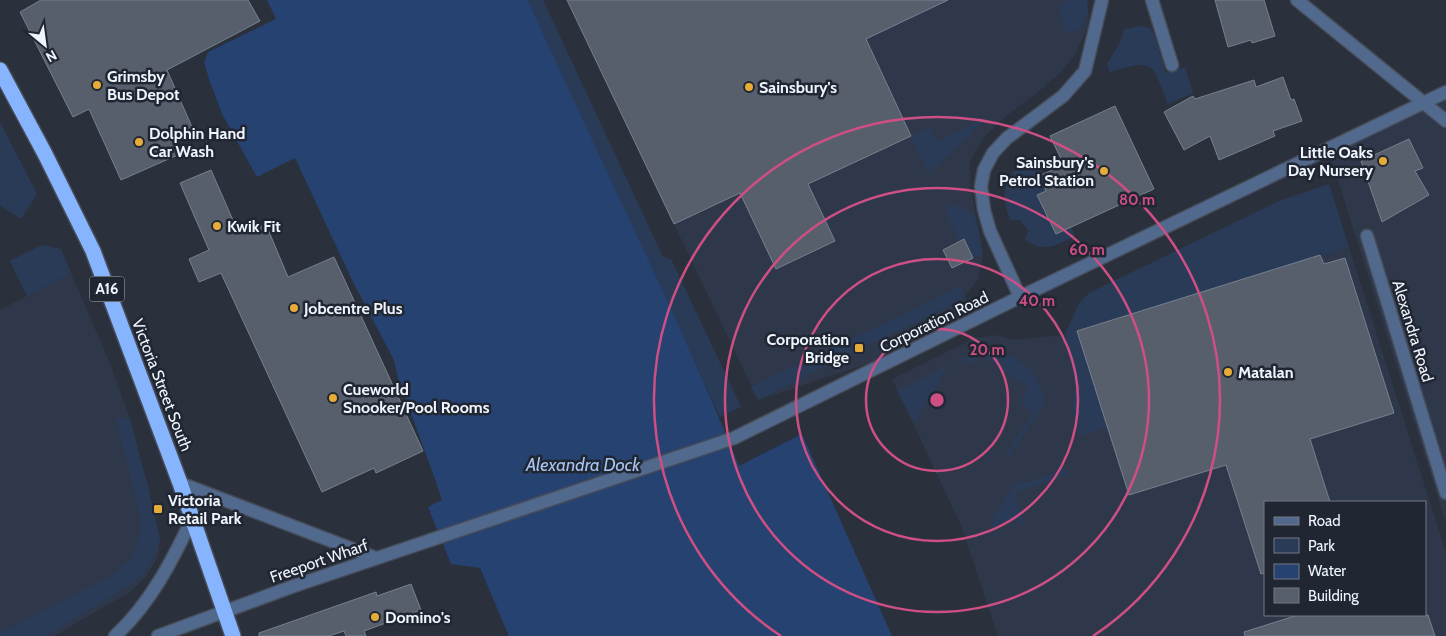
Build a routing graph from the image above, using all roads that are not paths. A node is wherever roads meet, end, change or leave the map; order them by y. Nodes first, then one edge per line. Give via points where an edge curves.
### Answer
1 (1102, 0) edge
2 (1152, 0) edge
3 (1297, 0) edge
4 (1172, 65) dead end
5 (0, 70) edge
6 (1446, 92) edge
7 (1425, 102) junction
8 (1446, 121) edge
9 (1367, 236) dead end
10 (1020, 297) junction
11 (180, 483) junction
12 (1446, 494) edge
13 (192, 519) junction
14 (424, 542) joint
15 (376, 558) junction
16 (224, 611) junction
17 (115, 636) edge
18 (158, 636) edge
19 (233, 636) edge

1 - 10 street via 1085,71 1062,96 1007,138 993,153 984,170 981,186 984,210
2 - 4 street
3 - 7 street
5 - 11 highway, Victoria Street South / A16 via 93,251
6 - 7 street, Corporation Road
7 - 8 street
7 - 10 street, Corporation Road
9 - 12 street, Alexandra Road
10 - 14 street, Corporation Road via 734,438
11 - 13 highway, Victoria Street South / A16
11 - 15 street
13 - 16 highway, Victoria Street South / A16
13 - 17 street via 173,559 148,597
14 - 15 street, Freeport Wharf
15 - 16 street, Freeport Wharf
16 - 18 street, Freeport Wharf
16 - 19 highway, A16

